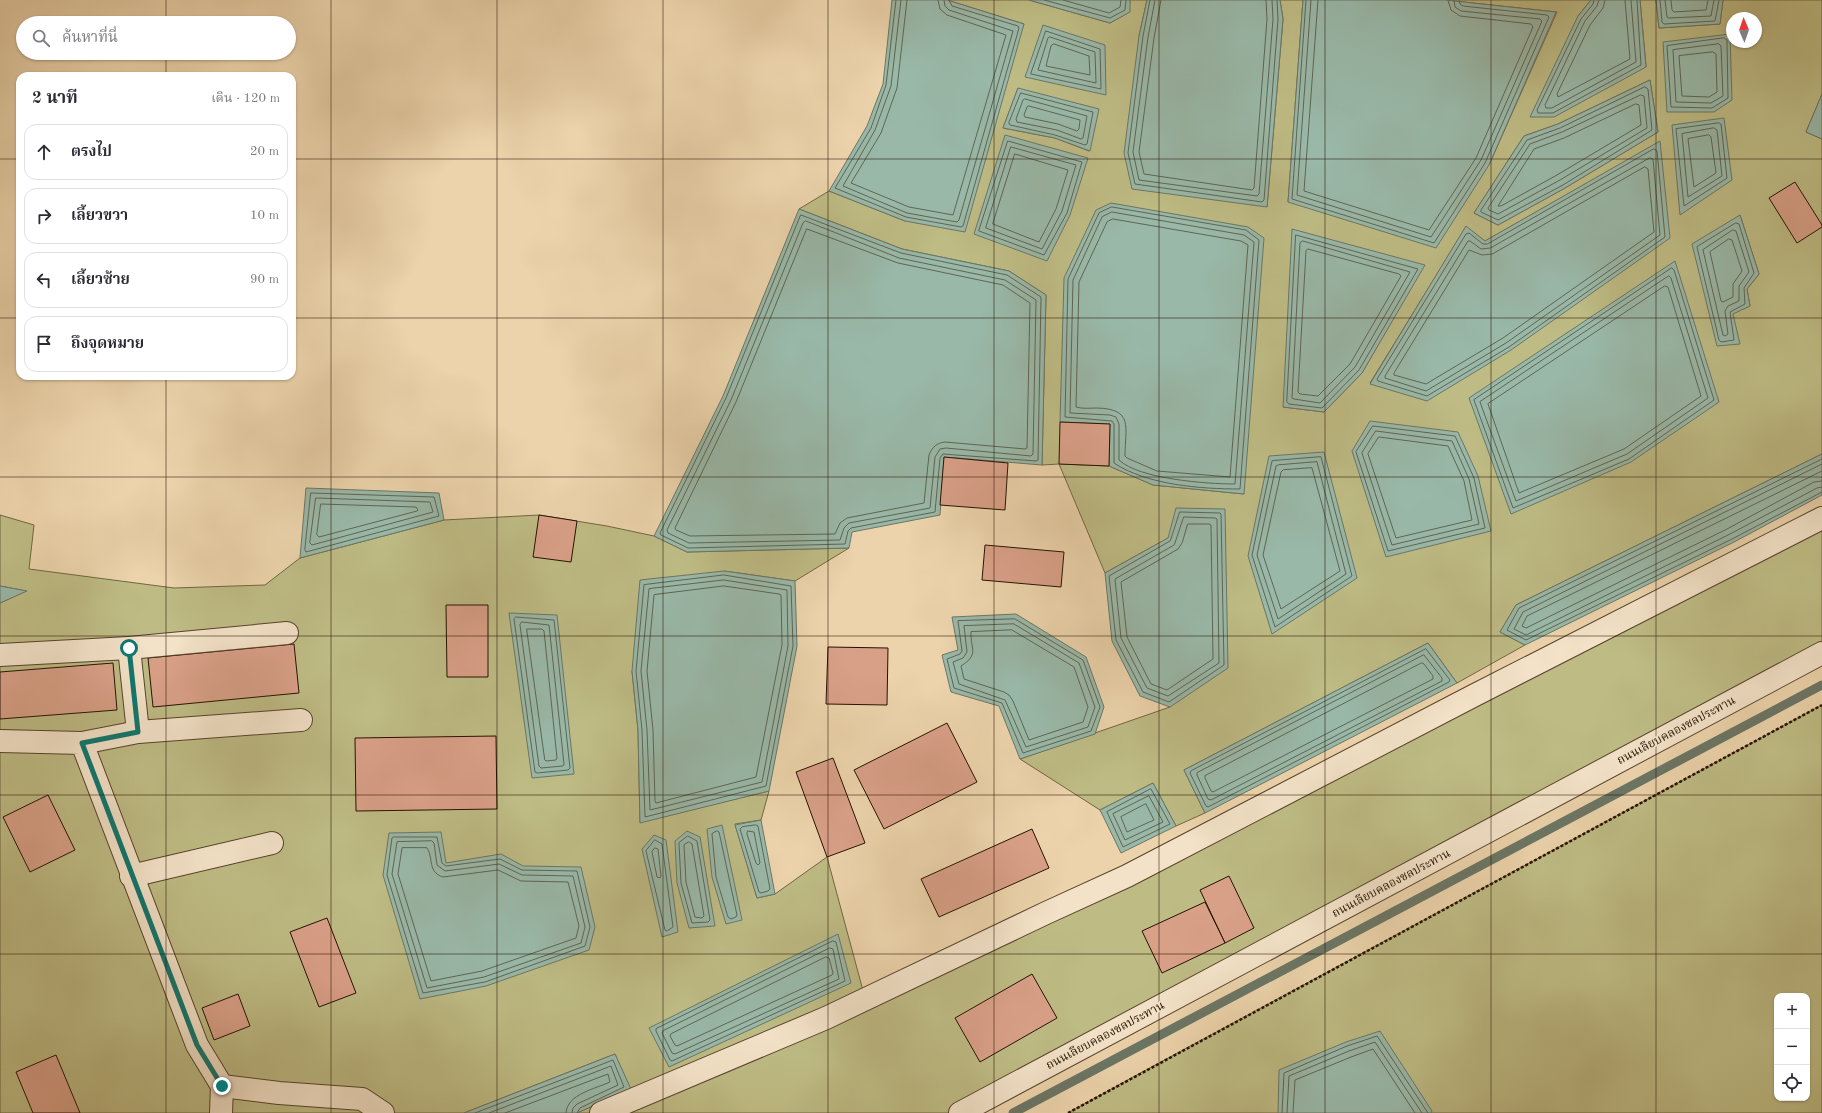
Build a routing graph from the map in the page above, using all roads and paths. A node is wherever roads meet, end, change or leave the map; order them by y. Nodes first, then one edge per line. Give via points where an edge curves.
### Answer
1 (1822, 518) edge
2 (287, 633) dead end
3 (129, 648) junction
4 (1822, 653) edge
5 (0, 656) edge
6 (1822, 705) edge
7 (302, 720) dead end
8 (138, 732) junction
9 (0, 741) edge
10 (82, 743) junction
11 (272, 843) dead end
12 (131, 876) junction
13 (222, 1086) junction
14 (221, 1113) edge
15 (383, 1113) edge
16 (601, 1113) edge
17 (960, 1113) edge
18 (1068, 1113) edge

1 - 16 street via 1501,681 1127,876 826,1018
2 - 3 street
3 - 5 street
3 - 8 street
4 - 17 street, ถนนเลียบคลองชลประทาน
6 - 18 path
7 - 8 street
8 - 10 street
9 - 10 street
10 - 12 street
11 - 12 street
12 - 13 street via 197,1045
13 - 14 street
13 - 15 street via 280,1093 362,1098

